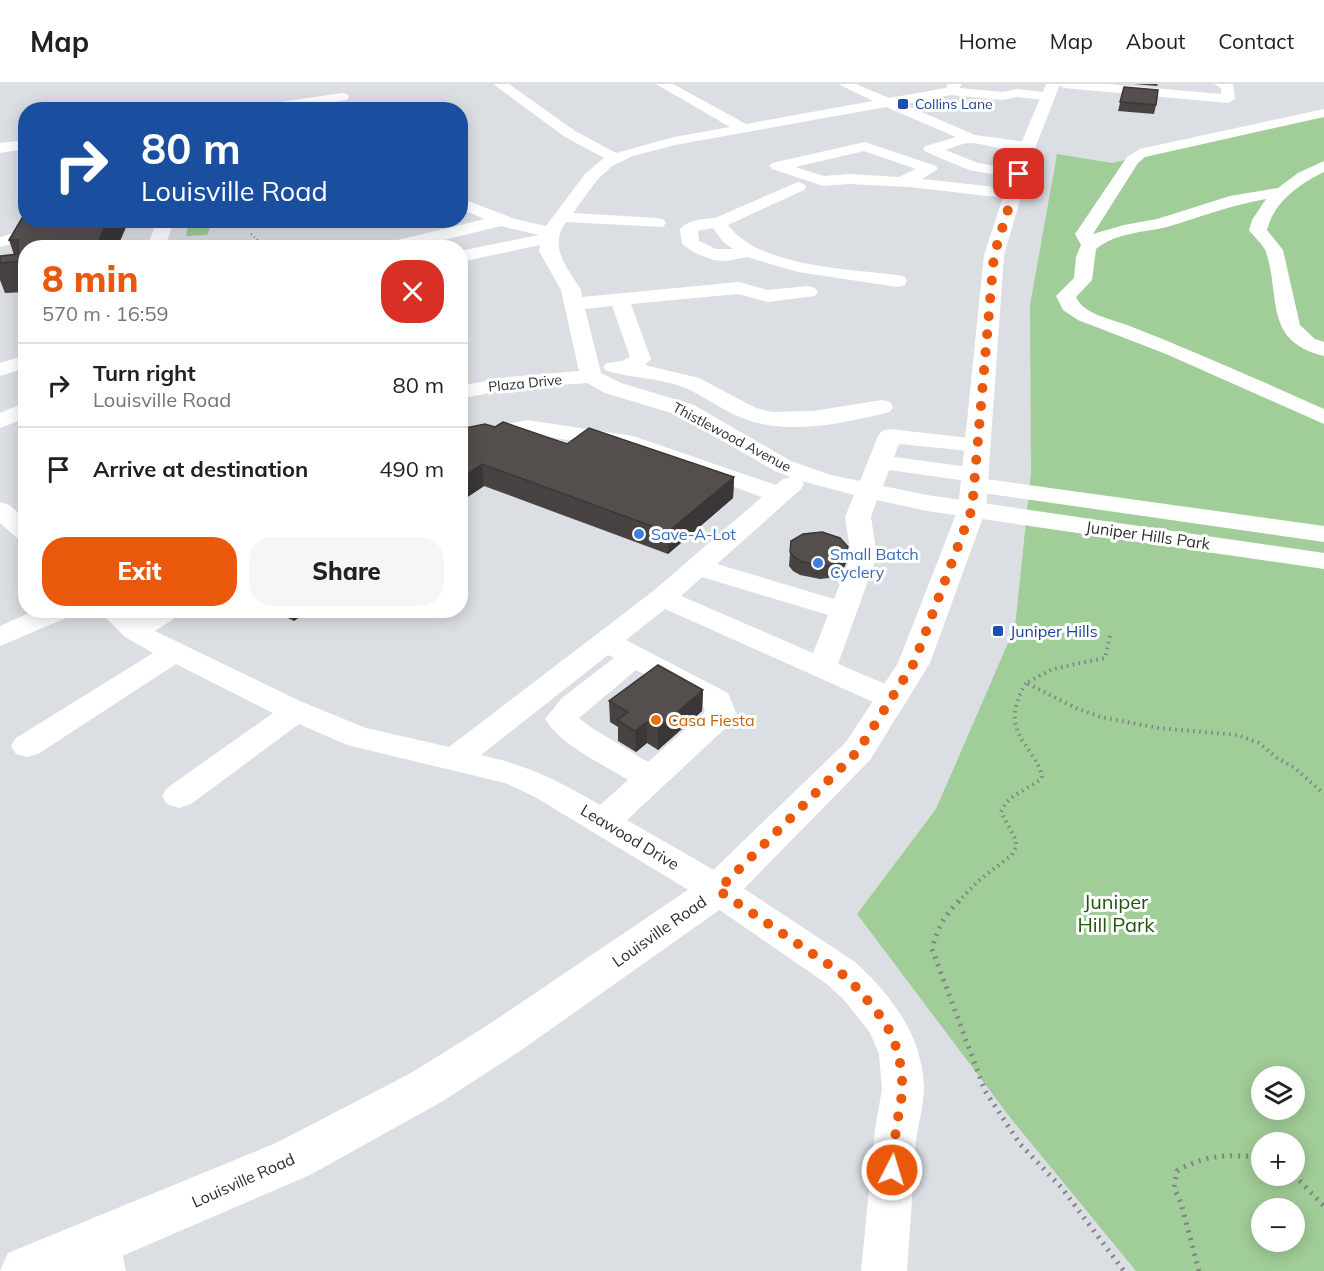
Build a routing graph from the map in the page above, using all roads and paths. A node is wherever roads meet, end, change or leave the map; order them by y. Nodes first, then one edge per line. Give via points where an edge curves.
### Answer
1 (328, 84) edge
2 (500, 84) edge
3 (663, 84) edge
4 (845, 84) edge
5 (1003, 84) edge
6 (1221, 84) edge
7 (1105, 86) edge
8 (953, 87) edge
9 (1054, 88) edge
10 (1190, 90) edge
11 (342, 97) junction
12 (307, 102) edge
13 (347, 102) edge
14 (886, 102) junction
15 (1324, 113) edge
16 (743, 128) junction
17 (963, 140) junction
18 (18, 145) edge
19 (0, 148) edge
20 (615, 158) junction
21 (955, 159) junction
22 (1324, 166) edge
23 (974, 167) junction
24 (930, 169) junction
25 (1020, 172) junction
26 (903, 181) junction
27 (805, 184) junction
28 (1282, 192) junction
29 (468, 206) edge
30 (504, 220) junction
31 (657, 223) dead end
32 (718, 223) junction
33 (51, 228) edge
34 (553, 229) junction
35 (251, 234) dead end
36 (258, 240) edge
37 (420, 240) edge
38 (0, 242) edge
39 (1090, 245) junction
40 (750, 250) junction
41 (468, 255) edge
42 (898, 281) dead end
43 (808, 292) dead end
44 (619, 299) junction
45 (574, 304) junction
46 (1324, 350) edge
47 (626, 367) junction
48 (590, 372) junction
49 (468, 391) edge
50 (882, 407) dead end
51 (18, 413) edge
52 (1324, 417) edge
53 (0, 421) edge
54 (468, 439) edge
55 (803, 474) junction
56 (976, 479) junction
57 (870, 492) junction
58 (779, 495) junction
59 (0, 510) edge
60 (16, 533) edge
61 (1324, 534) edge
62 (1324, 561) edge
63 (698, 567) junction
64 (662, 598) junction
65 (844, 611) junction
66 (43, 618) edge
67 (123, 621) edge
68 (1110, 636) dead end
69 (0, 637) edge
70 (606, 642) junction
71 (175, 652) junction
72 (634, 657) junction
73 (822, 668) junction
74 (1026, 682) junction
75 (891, 698) junction
76 (296, 711) junction
77 (27, 746) dead end
78 (454, 759) junction
79 (651, 779) junction
80 (1324, 794) edge
81 (179, 796) dead end
82 (604, 821) junction
83 (718, 890) junction
84 (1251, 1156) edge
85 (1305, 1186) edge
86 (1324, 1206) edge
87 (100, 1257) edge
88 (26, 1271) edge
89 (884, 1271) edge
90 (1124, 1271) edge
91 (1199, 1271) edge

1 - 11 street
2 - 20 street via 570,134
3 - 16 street
4 - 14 street
5 - 9 street
6 - 10 street via 1228,86 1228,99
7 - 9 street
7 - 10 street
8 - 9 street via 1004,96
8 - 14 street
9 - 25 main road, Louisville Road
11 - 12 street
11 - 13 street
14 - 16 street
14 - 17 street
15 - 39 street via 1140,154 1089,224 1084,234
16 - 20 street
17 - 21 street via 931,149
17 - 23 street via 982,152
17 - 25 street via 989,143
18 - 19 street
20 - 34 street via 591,177
21 - 23 street
21 - 24 street
22 - 28 street via 1308,172
23 - 25 street
24 - 26 street
24 - 27 street via 865,146 777,166
25 - 26 street
25 - 56 main road, Louisville Road via 994,255
26 - 27 street via 849,179
27 - 32 street
28 - 39 street via 1264,193 1109,234
28 - 46 street via 1259,219 1258,230 1274,250 1290,327 1308,343
29 - 30 street
30 - 34 street
30 - 37 street
31 - 34 street
32 - 40 street via 722,234
32 - 40 street via 689,229 691,243 706,254 723,256
33 - 38 street
34 - 41 street
34 - 45 street via 548,251 571,290
35 - 36 path
39 - 52 street via 1084,255 1083,280 1066,296 1070,306 1085,316
40 - 42 street via 787,266
43 - 44 street via 768,296 739,288
44 - 45 street
44 - 47 street via 642,359
45 - 48 street
47 - 48 street, Plaza Drive
47 - 50 street, Plaza Drive via 681,379 770,419
48 - 49 street, Plaza Drive
48 - 55 street, Thistlewood Avenue via 613,388 686,410
51 - 53 street
54 - 58 street via 526,427 633,443
55 - 57 street, Thistlewood Avenue
55 - 58 street
56 - 57 street, Thistlewood Avenue
56 - 57 street via 880,462
56 - 61 street, Juniper Hills Park
56 - 62 street, Juniper Hills Park
56 - 75 main road, Louisville Road via 914,663
57 - 65 street via 858,517 864,556
58 - 63 street
59 - 60 street
63 - 64 street
63 - 65 street
64 - 70 street
64 - 73 street
65 - 73 street
66 - 69 street
67 - 71 street, Leawood Drive
68 - 74 path via 1105,658 1045,672
70 - 72 street
70 - 78 street
71 - 76 street, Leawood Drive
71 - 77 street
72 - 79 street via 717,700 721,715
72 - 79 street via 561,719 581,736
73 - 75 street
74 - 80 path via 1101,717 1158,728 1238,735 1260,743
74 - 90 path via 1015,705 1014,730 1039,764 1042,778 1002,805 1001,812 1016,840 1016,848 946,914 932,949 985,1091 1020,1144 1061,1187
75 - 83 main road, Louisville Road via 858,751
76 - 78 street, Leawood Drive via 358,737
76 - 81 street
78 - 82 street, Leawood Drive via 514,774
79 - 82 street
82 - 83 street, Leawood Drive
83 - 87 main road, Louisville Road via 427,1087
83 - 89 street, Leawood Drive via 841,973 886,1023 899,1054 903,1089
84 - 91 path via 1213,1156 1177,1171 1174,1187
85 - 86 path
87 - 88 main road, Louisville Road

